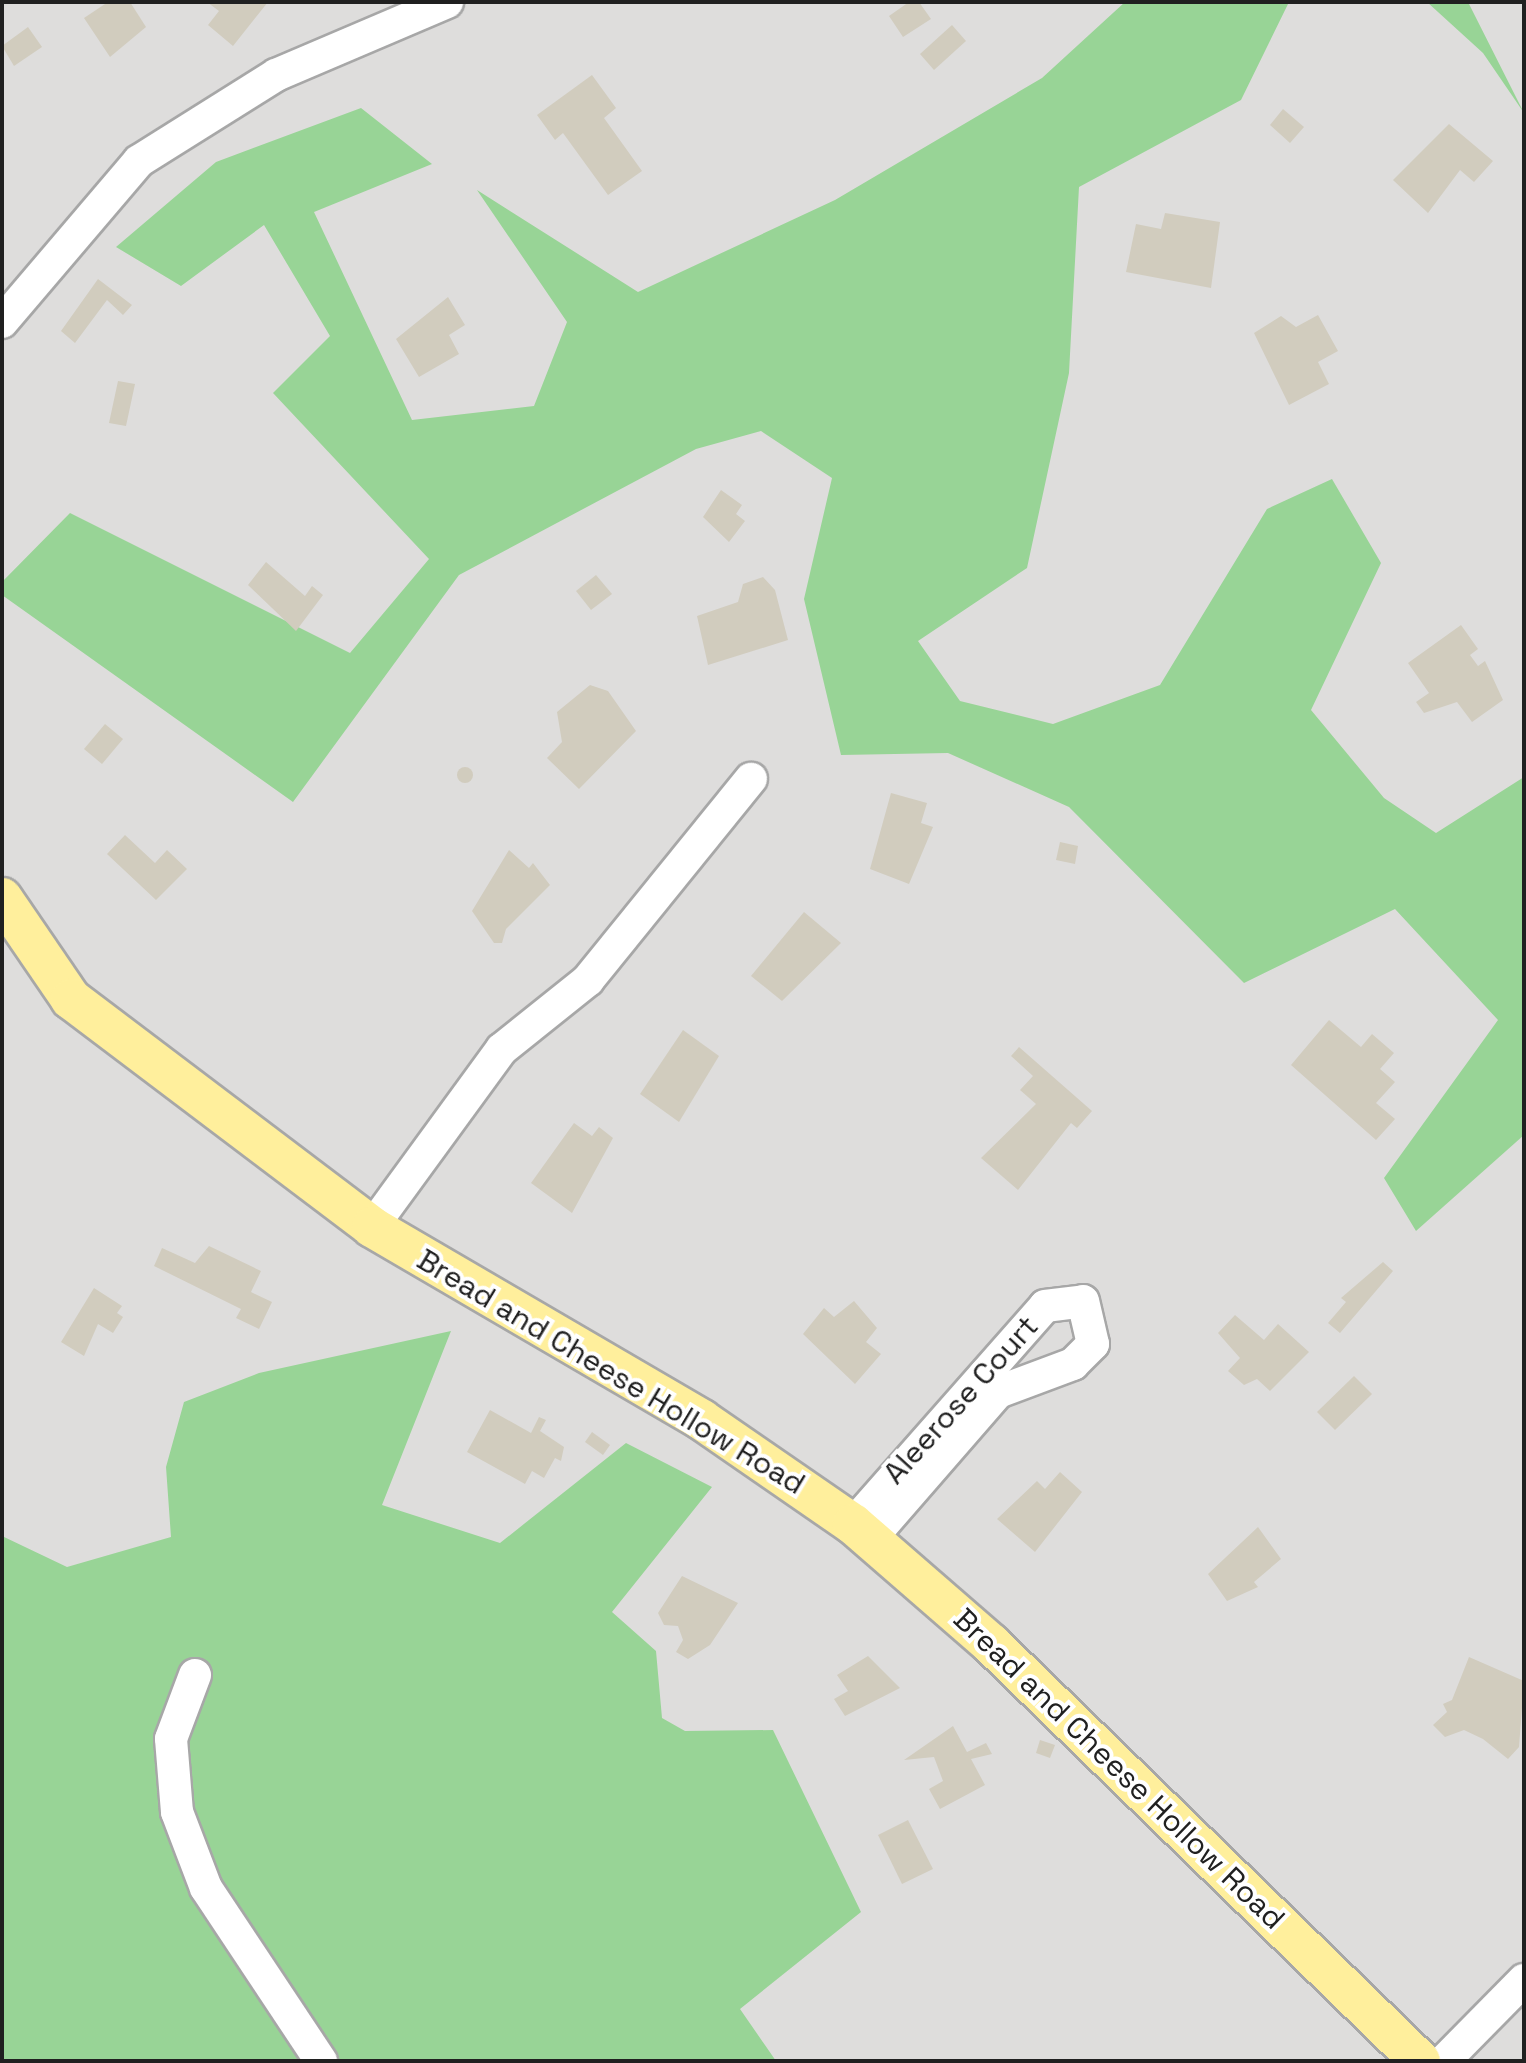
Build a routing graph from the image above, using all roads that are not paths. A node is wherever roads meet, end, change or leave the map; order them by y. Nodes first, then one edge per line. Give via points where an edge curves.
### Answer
1 (447, 2) edge
2 (2, 322) edge
3 (751, 779) dead end
4 (2, 898) edge
5 (372, 1227) junction
6 (862, 1532) junction
7 (195, 1675) dead end
8 (1524, 1980) edge
9 (321, 2061) edge
10 (1420, 2061) edge
11 (1444, 2061) edge

1 - 2 street via 276,75 139,161
3 - 5 street via 588,980 502,1049
4 - 5 main road, Bread and Cheese Hollow Road via 71,999
5 - 6 main road, Bread and Cheese Hollow Road via 702,1420
6 - 6 street, Aleerose Court via 998,1392 1073,1364 1093,1344 1083,1301 1045,1306
6 - 10 main road, Bread and Cheese Hollow Road via 1141,1785
7 - 9 street via 171,1739 177,1812 206,1888
8 - 11 street

